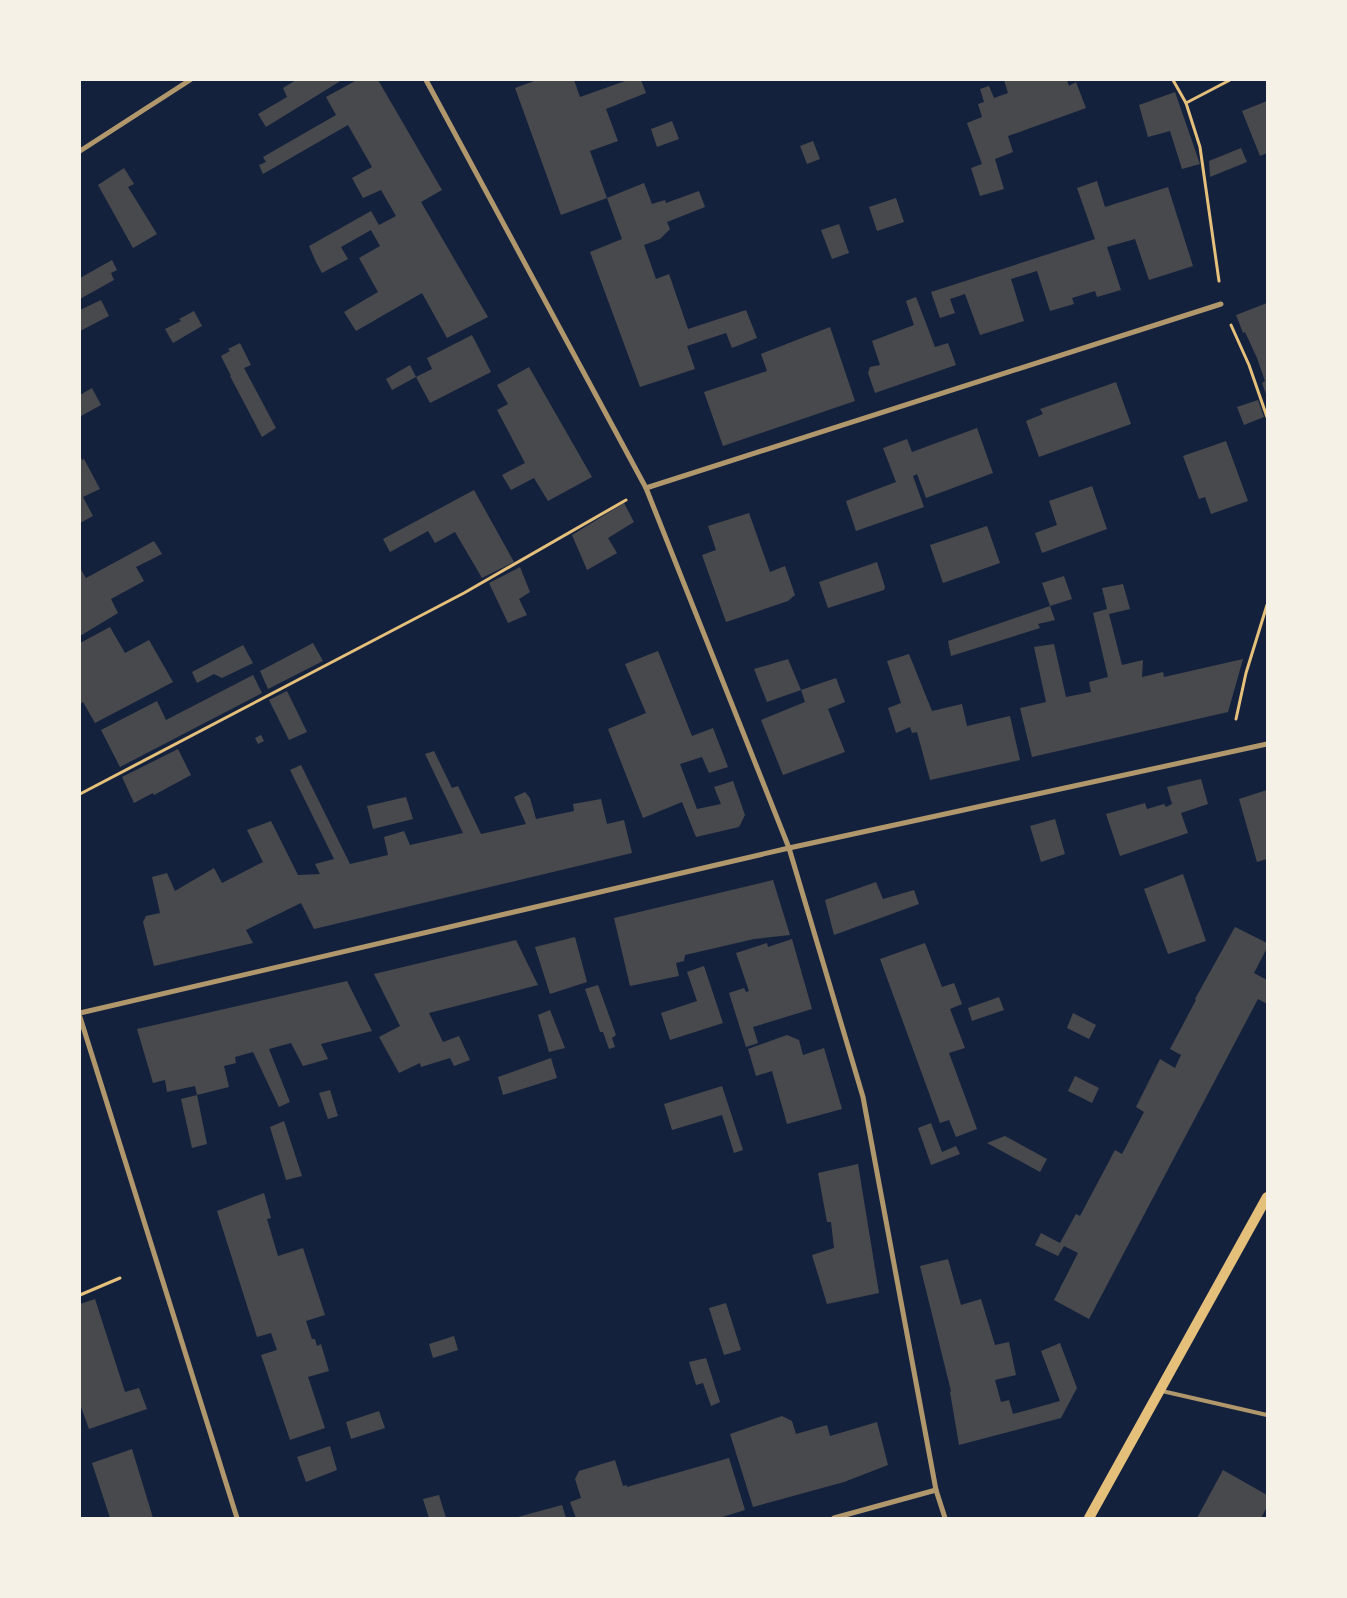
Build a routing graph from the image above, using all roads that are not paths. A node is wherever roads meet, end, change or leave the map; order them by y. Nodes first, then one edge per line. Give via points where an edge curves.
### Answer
1 (190, 80) edge
2 (426, 80) edge
3 (80, 151) edge
4 (1221, 304) road end
5 (646, 488) junction
6 (1267, 744) edge
7 (789, 848) junction
8 (80, 1013) edge
9 (80, 1017) edge
10 (1267, 1197) edge
11 (1160, 1391) junction
12 (1267, 1415) edge
13 (936, 1490) junction
14 (237, 1518) edge
15 (834, 1518) edge
16 (945, 1518) edge
17 (1089, 1518) edge

1 - 3 street
2 - 5 street
4 - 5 street
5 - 7 street
6 - 7 street
7 - 8 street
7 - 13 street via 863,1096
9 - 14 street
10 - 11 main road
11 - 12 lane
11 - 17 main road
13 - 15 street
13 - 16 street

